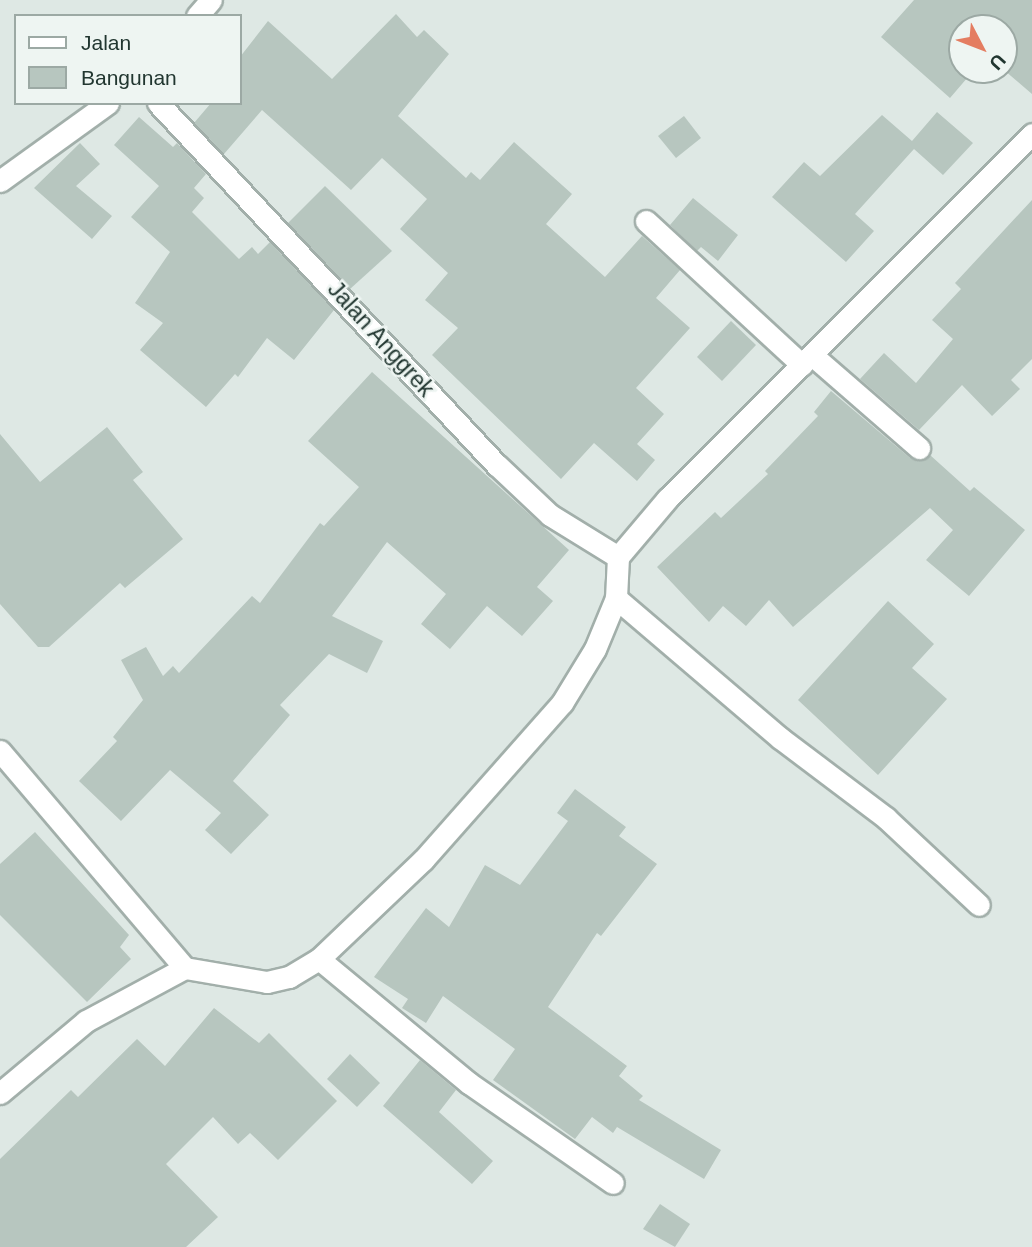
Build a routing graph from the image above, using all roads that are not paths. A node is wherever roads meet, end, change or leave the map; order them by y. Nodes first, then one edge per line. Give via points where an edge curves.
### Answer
1 (211, 0) edge
2 (199, 14) edge
3 (105, 105) edge
4 (160, 105) edge
5 (1032, 134) edge
6 (0, 181) edge
7 (646, 221) dead end
8 (807, 360) junction
9 (919, 448) dead end
10 (618, 557) junction
11 (616, 598) junction
12 (0, 751) edge
13 (979, 905) dead end
14 (319, 959) junction
15 (185, 968) junction
16 (0, 1093) edge
17 (613, 1183) dead end

1 - 2 street
3 - 6 street
4 - 10 street, Jalan Anggrek via 497,465 550,515
5 - 8 street
7 - 8 street
8 - 9 street
8 - 10 street via 667,499
10 - 11 street
11 - 13 street via 780,738 887,818
11 - 14 street via 595,649 562,703 424,860
12 - 15 street
14 - 15 street via 289,977 267,982
14 - 17 street via 469,1083
15 - 16 street via 86,1021

